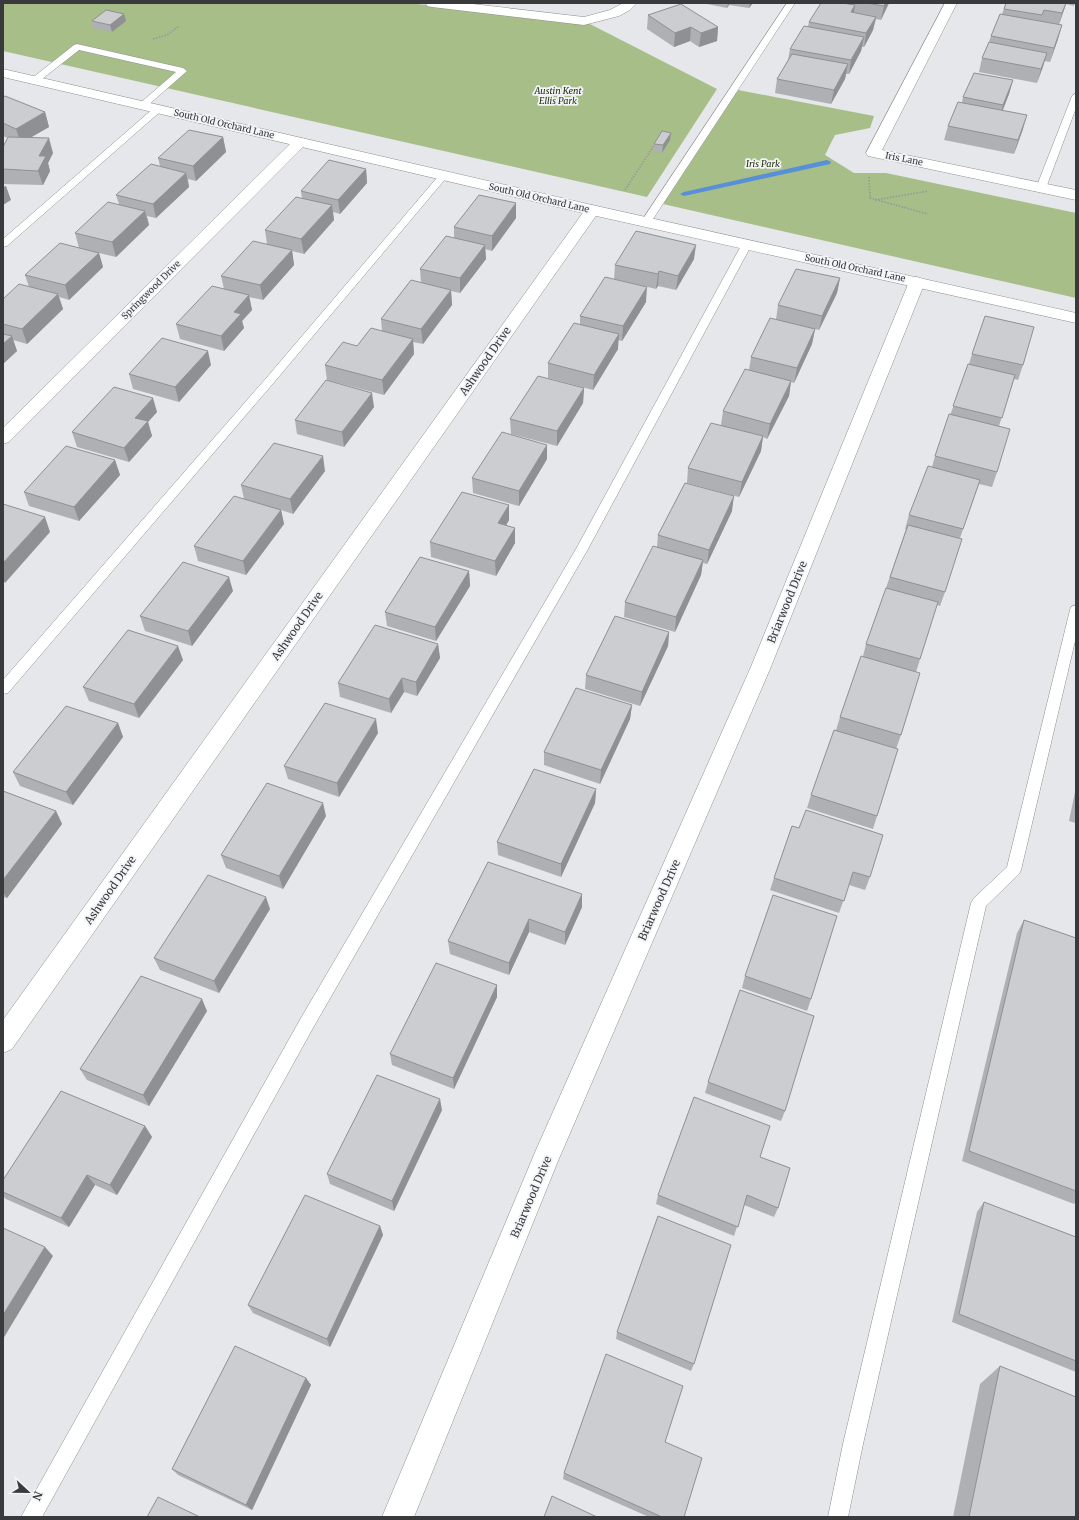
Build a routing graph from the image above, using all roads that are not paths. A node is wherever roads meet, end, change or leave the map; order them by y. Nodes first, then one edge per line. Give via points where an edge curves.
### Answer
1 (432, 3) edge
2 (631, 3) edge
3 (792, 3) edge
4 (951, 3) edge
5 (3, 73) edge
6 (34, 81) junction
7 (1076, 96) edge
8 (142, 106) junction
9 (158, 109) junction
10 (300, 142) junction
11 (444, 176) junction
12 (1041, 188) junction
13 (1076, 195) edge
14 (592, 210) junction
15 (646, 222) junction
16 (3, 244) edge
17 (747, 244) junction
18 (917, 282) junction
19 (1076, 318) edge
20 (3, 438) edge
21 (1076, 610) edge
22 (3, 689) edge
23 (3, 1041) edge
24 (31, 1517) edge
25 (398, 1517) edge
26 (838, 1517) edge

1 - 2 street via 584,21 607,16
3 - 15 lane
4 - 12 street, Iris Lane via 874,153
5 - 6 street, South Old Orchard Lane
6 - 8 street, South Old Orchard Lane
6 - 8 lane via 77,47 183,71
7 - 12 lane
8 - 9 street, South Old Orchard Lane
9 - 10 street, South Old Orchard Lane
9 - 16 lane
10 - 11 street, South Old Orchard Lane
10 - 20 street, Springwood Drive
11 - 14 street, South Old Orchard Lane
11 - 22 lane
12 - 13 street, Iris Lane
14 - 15 street, South Old Orchard Lane
14 - 23 street, Ashwood Drive
15 - 17 street, South Old Orchard Lane
17 - 18 street, South Old Orchard Lane
17 - 24 lane via 582,550 307,1023
18 - 19 street, South Old Orchard Lane
18 - 25 street, Briarwood Drive via 760,669 546,1159
21 - 26 lane via 1014,870 979,902

